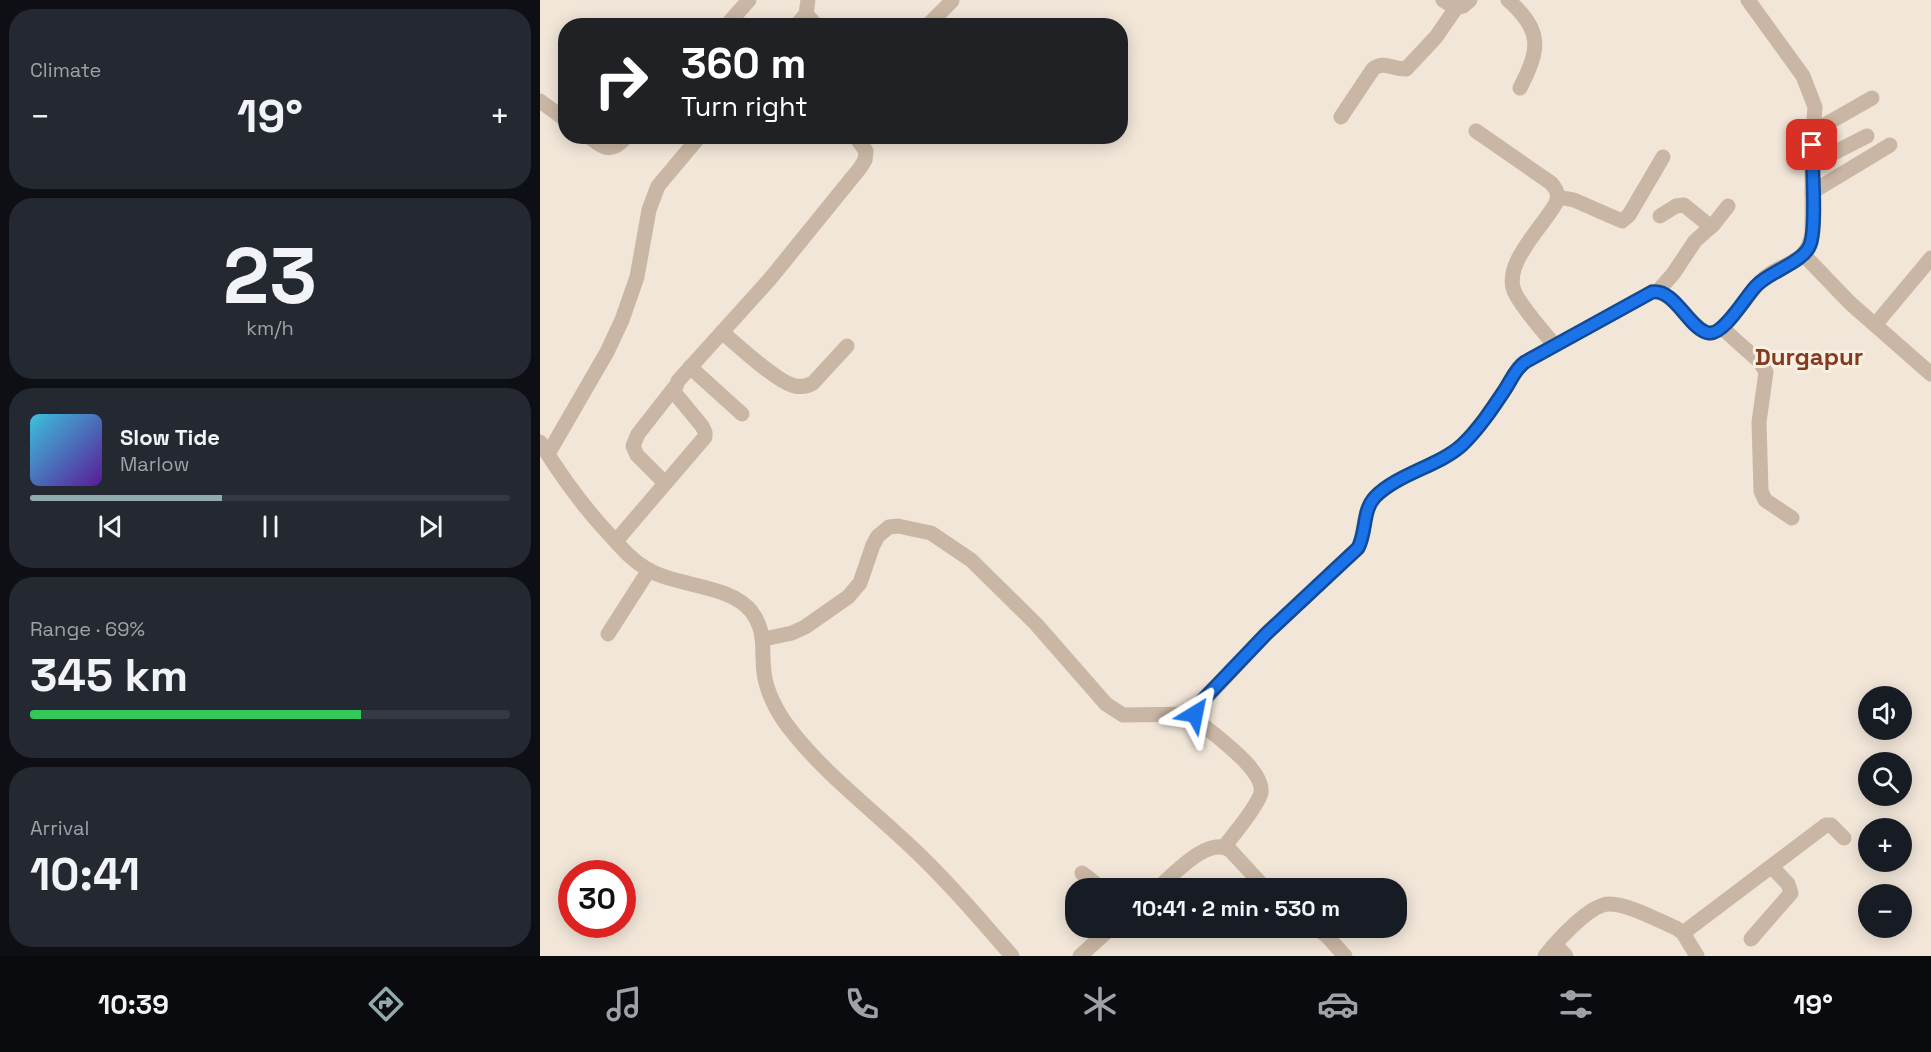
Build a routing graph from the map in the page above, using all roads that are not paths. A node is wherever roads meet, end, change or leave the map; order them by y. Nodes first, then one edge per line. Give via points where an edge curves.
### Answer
1 (749, 0) edge
2 (1470, 0) edge
3 (1508, 0) edge
4 (1748, 0) edge
5 (952, 1) edge
6 (1449, 4) edge
7 (733, 18) edge
8 (935, 18) edge
9 (1520, 88) dead end
10 (1872, 98) dead end
11 (540, 101) edge
12 (558, 114) edge
13 (1341, 117) dead end
14 (1476, 131) dead end
15 (1814, 131) junction
16 (1867, 136) dead end
17 (602, 144) edge
18 (619, 144) edge
19 (688, 144) edge
20 (863, 144) edge
21 (1890, 145) dead end
22 (1663, 157) dead end
23 (1812, 164) junction
24 (1812, 192) junction
25 (1558, 197) junction
26 (1728, 206) dead end
27 (1660, 216) dead end
28 (1711, 227) junction
29 (1803, 254) junction
30 (1931, 258) edge
31 (1658, 291) junction
32 (1875, 325) junction
33 (1722, 328) junction
34 (722, 332) junction
35 (1554, 345) junction
36 (846, 346) dead end
37 (690, 367) junction
38 (1931, 374) edge
39 (675, 388) junction
40 (742, 414) dead end
41 (544, 448) edge
42 (665, 483) junction
43 (1792, 518) dead end
44 (616, 542) junction
45 (649, 570) junction
46 (608, 633) dead end
47 (764, 639) junction
48 (1195, 714) junction
49 (1844, 838) dead end
50 (1225, 846) junction
51 (1772, 867) junction
52 (1082, 873) dead end
53 (1088, 878) edge
54 (1170, 878) edge
55 (1255, 878) edge
56 (1683, 933) junction
57 (1100, 938) edge
58 (1329, 938) edge
59 (1751, 939) dead end
60 (1550, 950) edge
61 (1012, 956) edge
62 (1080, 956) edge
63 (1345, 956) edge
64 (1566, 956) edge
65 (1696, 956) edge

1 - 7 street
2 - 6 street via 1463,6
3 - 9 street via 1526,17 1534,34 1533,57
4 - 15 street via 1808,87 1815,107
5 - 8 street
6 - 13 street via 1436,37 1406,69 1382,65 1374,69
10 - 15 street
11 - 12 street
14 - 25 street via 1551,183
15 - 23 street
16 - 23 street
17 - 18 street via 610,149
19 - 41 street via 658,186 649,210 637,277 607,352
20 - 34 street via 865,160 770,279
21 - 24 street
22 - 25 street via 1622,221
23 - 24 street
24 - 29 street via 1811,244
25 - 35 street via 1511,276 1516,294
26 - 28 street
27 - 28 street via 1684,205
28 - 31 street via 1695,241
29 - 32 street
29 - 33 street via 1762,279
30 - 32 street
31 - 33 street via 1707,333
31 - 35 street
32 - 38 street
33 - 43 street via 1766,372 1759,422 1762,496
34 - 36 street via 795,386 813,382
34 - 37 street
35 - 48 street via 1520,366 1460,447 1375,497 1367,508 1358,548 1258,642 1201,702
37 - 39 street
37 - 40 street
39 - 42 street via 676,396 705,432 702,442
39 - 42 street via 633,446
41 - 44 street via 568,487
42 - 44 street
44 - 45 street
45 - 46 street
45 - 47 street via 734,598 751,611
47 - 48 street via 805,627 848,597 860,583 878,536 889,527 898,526 931,533 971,560 1036,624 1114,711 1123,715
47 - 61 street via 765,681 790,729 910,845
48 - 50 street via 1198,721 1251,767 1260,782 1260,797
49 - 51 street via 1826,825
50 - 54 street via 1201,852
50 - 55 street
51 - 56 street
51 - 59 street via 1791,893
52 - 53 street
56 - 60 street via 1632,910 1603,904
56 - 65 street
57 - 62 street
58 - 63 street
60 - 64 street

